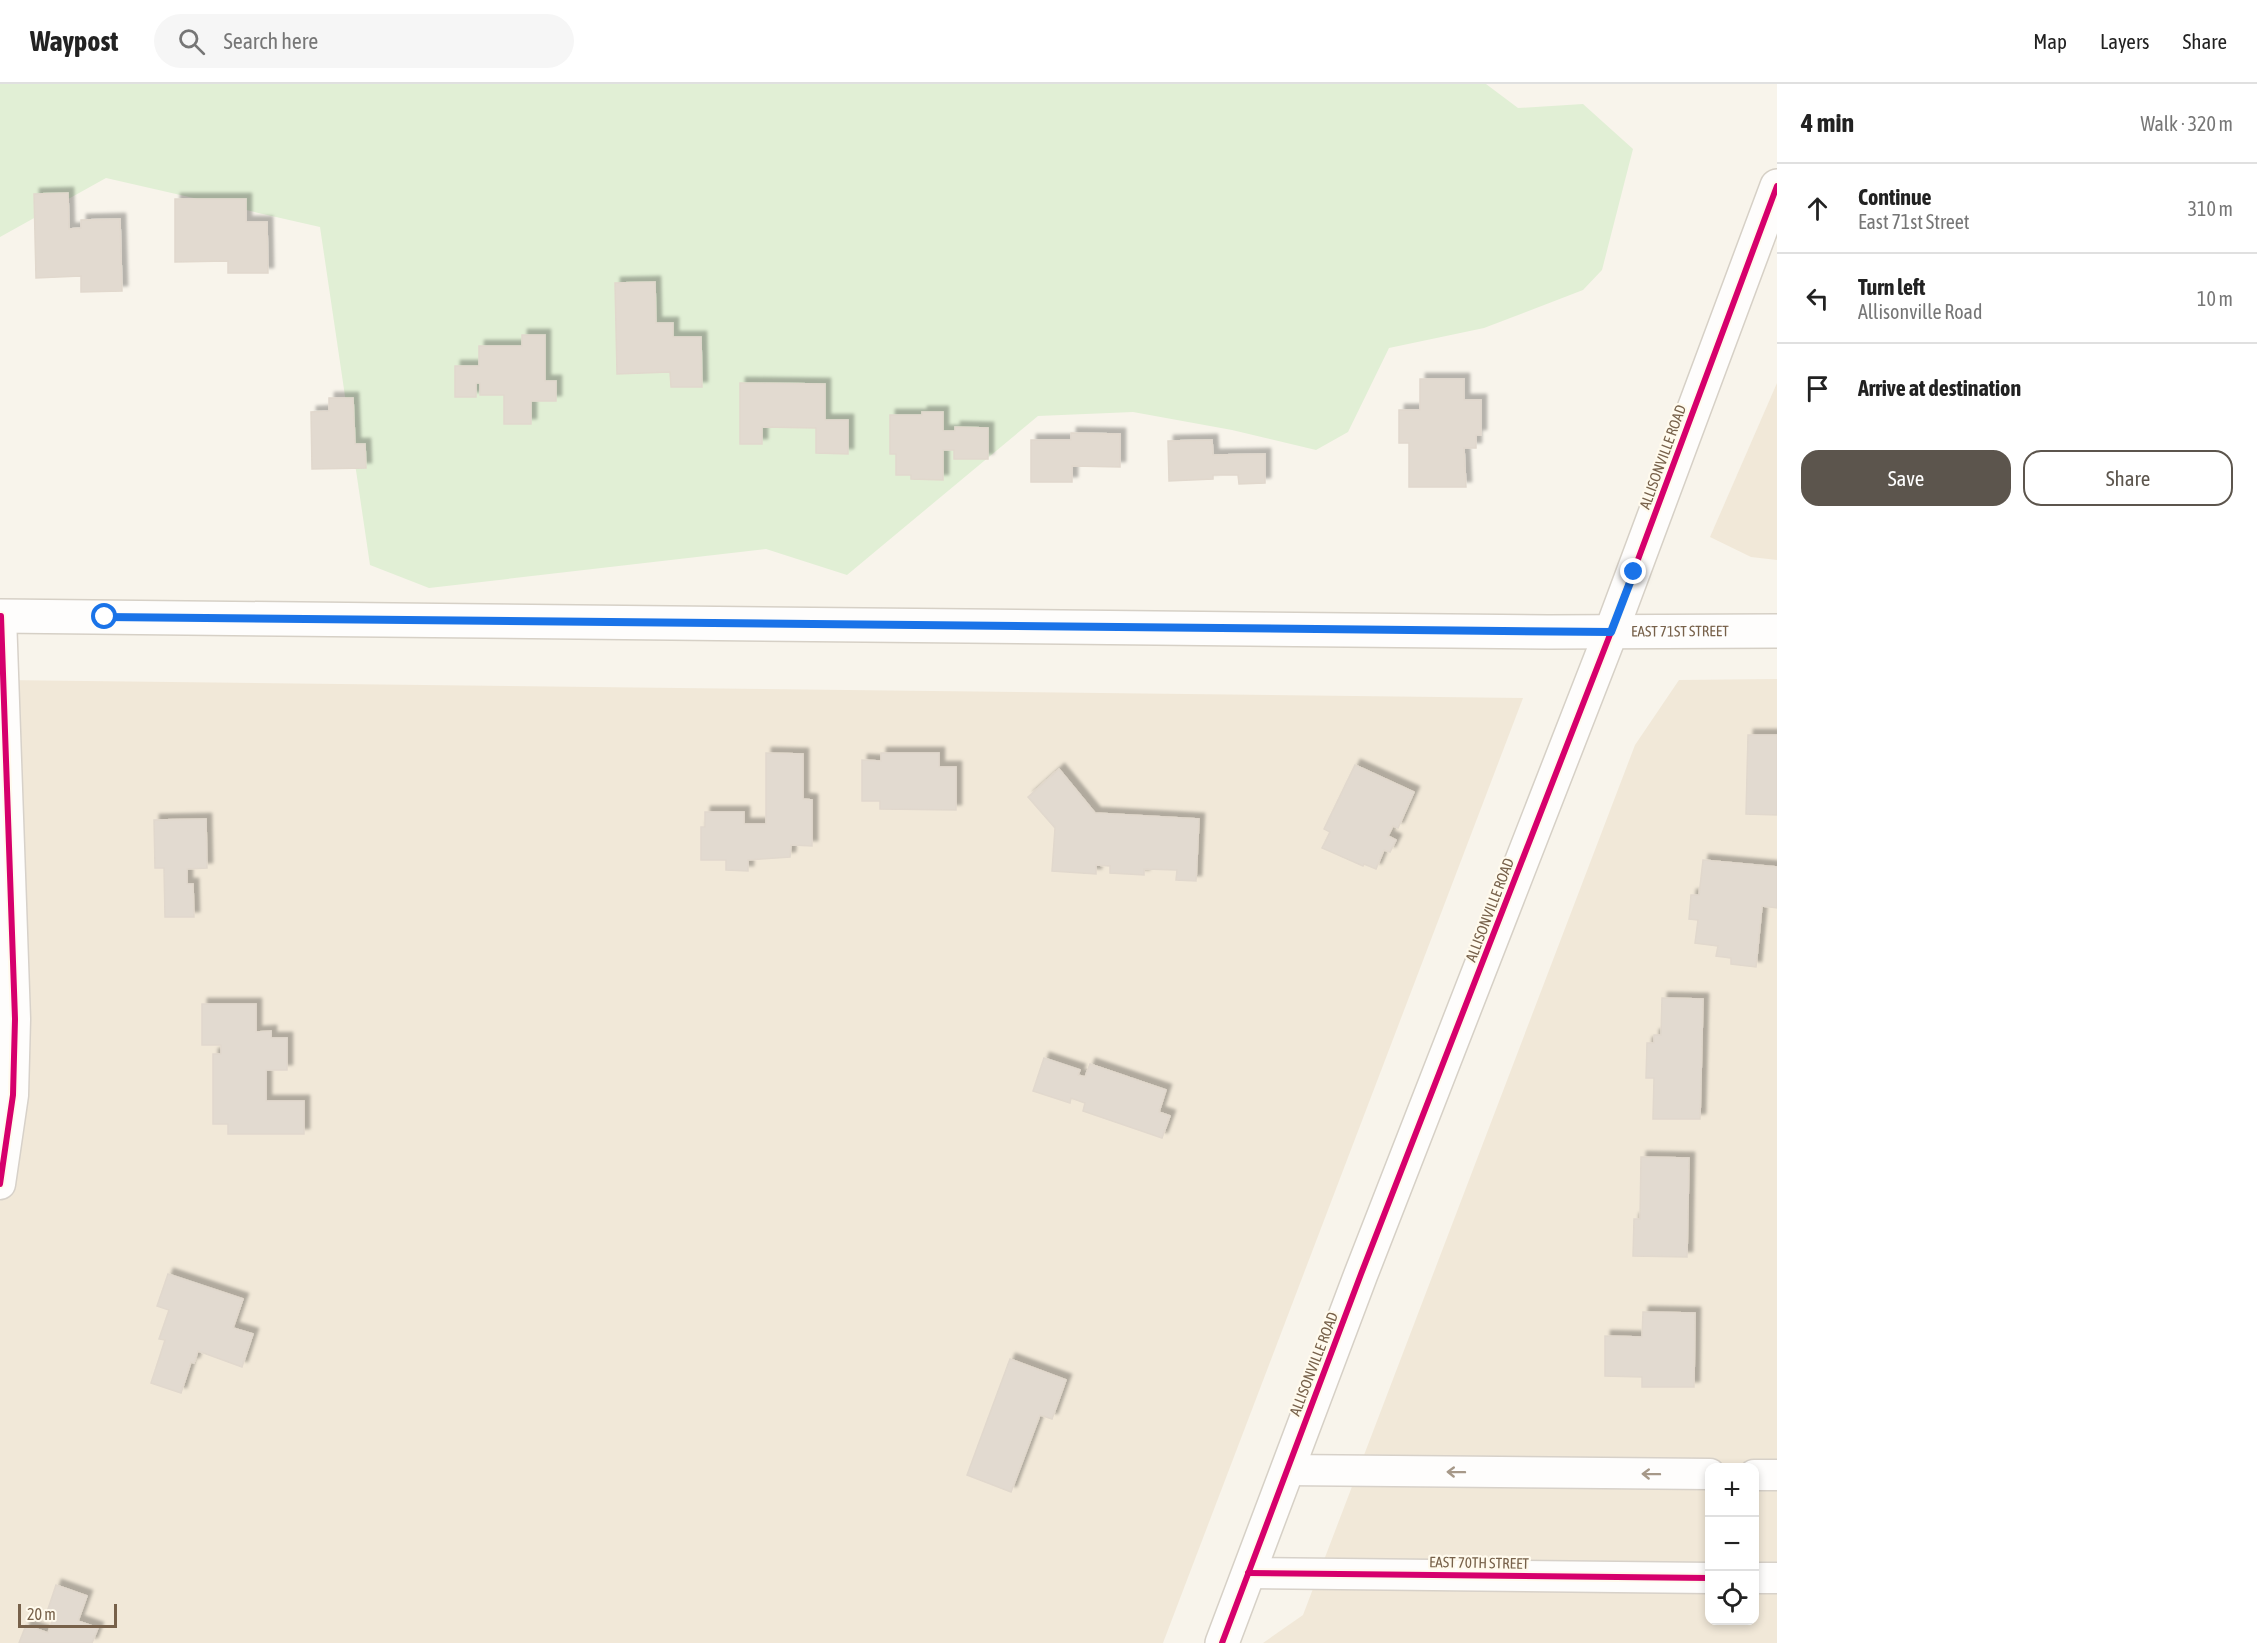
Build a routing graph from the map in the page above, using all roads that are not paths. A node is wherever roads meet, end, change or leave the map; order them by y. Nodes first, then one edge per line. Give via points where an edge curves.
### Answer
1 (1777, 186) edge
2 (0, 616) edge
3 (1611, 632) junction
4 (1777, 632) edge
5 (0, 1184) edge
6 (1287, 1470) junction
7 (1705, 1474) edge
8 (1759, 1475) edge
9 (1777, 1475) edge
10 (1248, 1573) junction
11 (1705, 1578) edge
12 (1759, 1578) edge
13 (1777, 1578) edge
14 (1222, 1643) edge

1 - 3 main road, ALLISONVILLE ROAD
2 - 3 main road, EAST 71ST STREET
2 - 5 street via 15,1019 13,1095
3 - 4 main road, EAST 71ST STREET
3 - 6 main road, ALLISONVILLE ROAD
7 -> 6 street
6 - 10 main road, ALLISONVILLE ROAD
8 - 9 street
10 - 11 street, EAST 70TH STREET
10 - 14 main road, ALLISONVILLE ROAD
12 - 13 street

